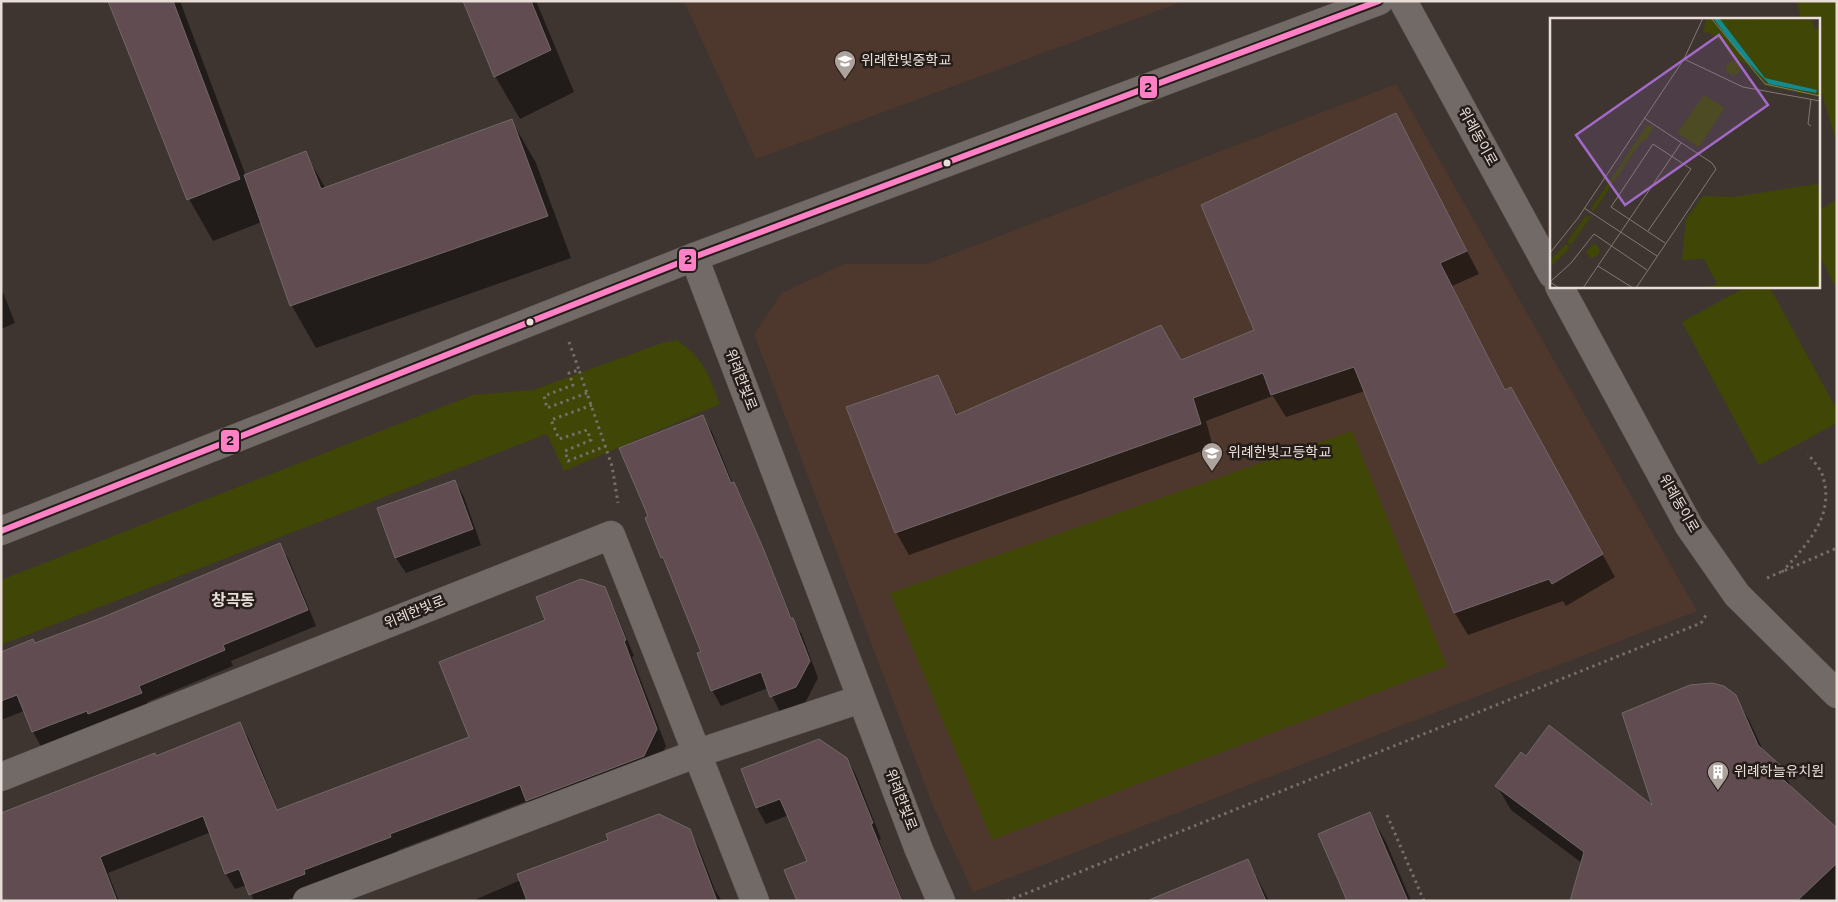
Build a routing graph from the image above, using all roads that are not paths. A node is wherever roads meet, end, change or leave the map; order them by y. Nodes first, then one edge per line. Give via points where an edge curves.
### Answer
1 (1380, 1) edge
2 (1403, 1) edge
3 (694, 257) junction
4 (1550, 270) edge
5 (1560, 288) edge
6 (1, 531) edge
7 (1837, 694) edge
8 (861, 699) junction
9 (698, 753) junction
10 (1, 778) edge
11 (307, 901) edge
12 (755, 901) edge
13 (941, 901) edge

1 - 3 street
2 - 4 street, 위례동이로
3 - 6 street
3 - 8 street, 위례한빛로
5 - 7 street, 위례동이로 via 1689,526 1737,595
8 - 9 street
8 - 13 street, 위례한빛로
9 - 10 street, 위례한빛로 via 611,535
9 - 11 street
9 - 12 street

